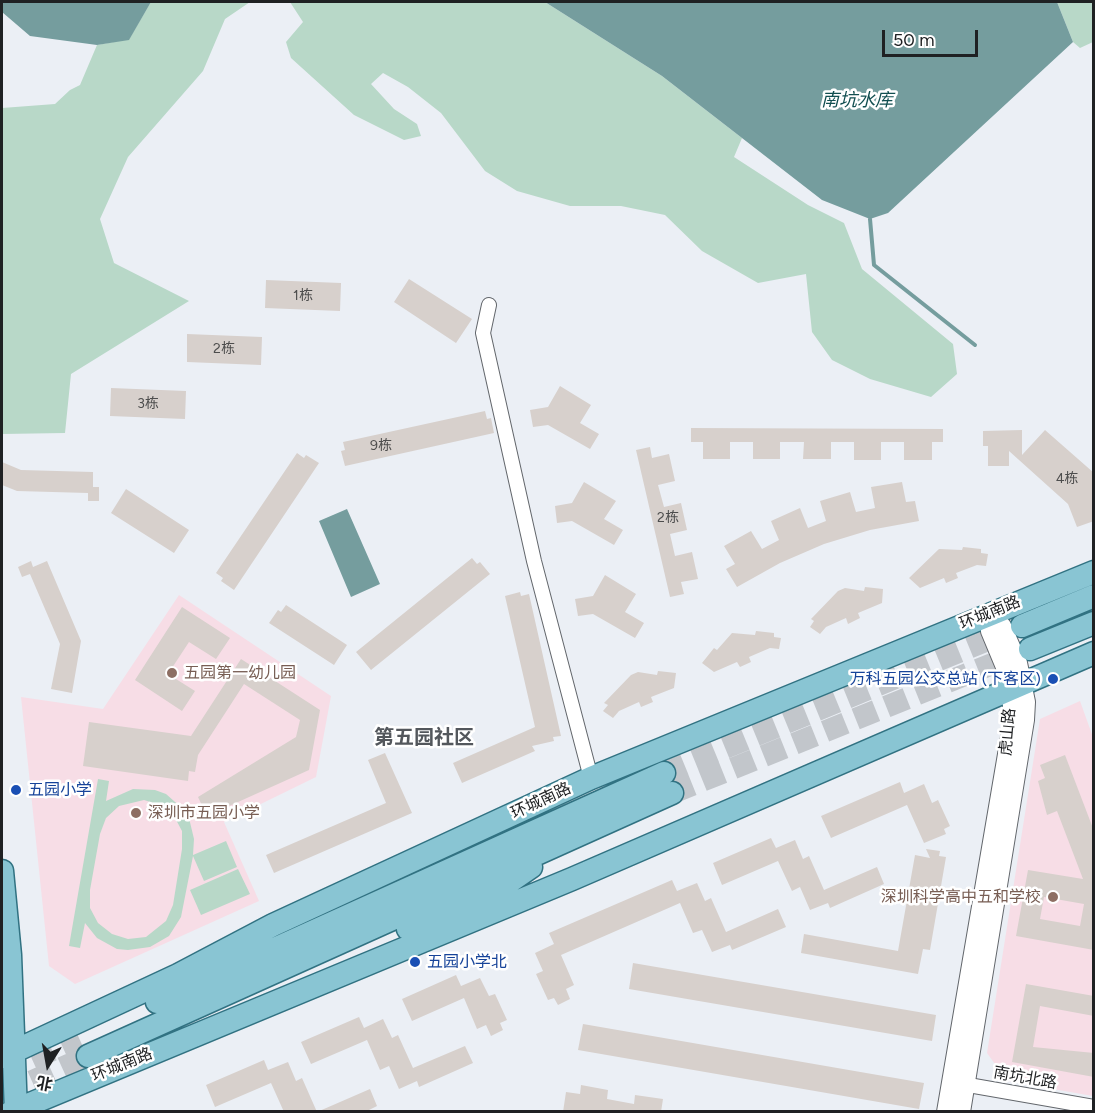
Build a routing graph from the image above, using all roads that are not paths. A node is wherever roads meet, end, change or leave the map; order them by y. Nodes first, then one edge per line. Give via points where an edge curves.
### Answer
1 (489, 305) dead end
2 (1094, 572) edge
3 (1094, 596) edge
4 (988, 613) junction
5 (1094, 623) edge
6 (1022, 626) tunnel mouth
7 (1030, 649) tunnel mouth
8 (1094, 653) edge
9 (1016, 686) junction
10 (591, 778) junction
11 (586, 831) junction
12 (521, 837) junction
13 (2, 871) edge
14 (273, 925) junction
15 (200, 1033) junction
16 (8, 1054) edge
17 (959, 1083) junction
18 (1094, 1107) edge
19 (14, 1111) edge
20 (946, 1112) edge
21 (961, 1112) edge

1 - 10 street via 483,333 534,561
2 - 4 main road, 环城南路
3 - 6 main road, 环城南路
4 - 9 street, 虎山路 via 990,631
4 - 10 main road, 环城南路
5 - 7 main road
8 - 9 main road, 环城南路
9 - 15 main road, 环城南路 via 583,874
9 - 17 street, 虎山路
10 - 14 main road, 环城南路
11 - 12 main road, 环城南路 via 668,783
11 - 12 main road, 环城南路 via 83,1047
11 - 15 main road via 502,887 290,981
12 - 14 main road
13 - 16 main road via 10,955
14 - 16 main road, 环城南路
15 - 19 main road, 环城南路
16 - 19 main road
17 - 18 street, 南坑北路
17 - 20 street, 虎山路
17 - 21 street, 虎山路

